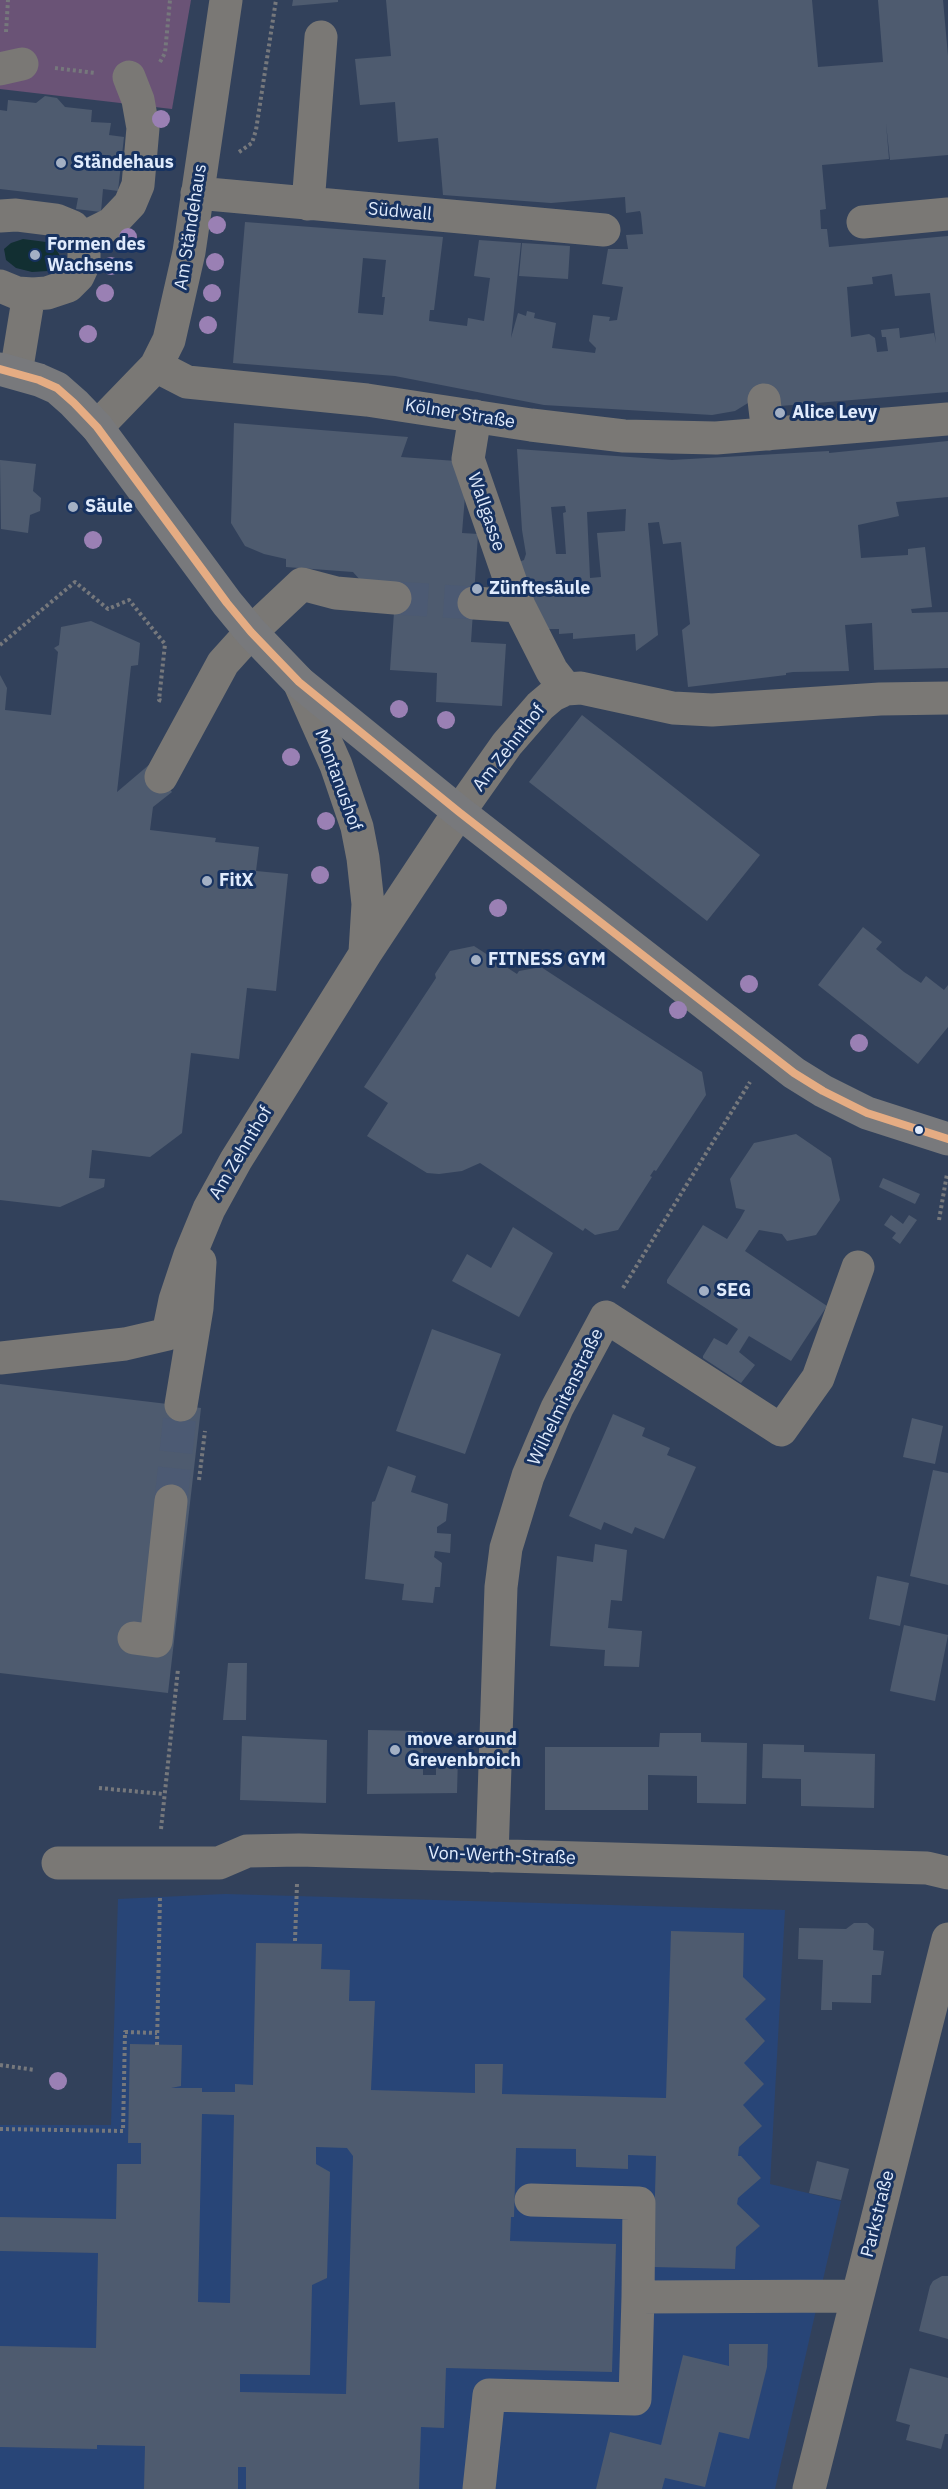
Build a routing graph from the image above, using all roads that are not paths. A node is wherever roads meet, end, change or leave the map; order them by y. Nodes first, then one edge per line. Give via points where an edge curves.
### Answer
1 (226, 0) edge
2 (321, 37) dead end
3 (129, 77) road end
4 (208, 194) junction
5 (308, 204) junction
6 (948, 214) edge
7 (0, 216) edge
8 (863, 222) dead end
9 (604, 230) dead end
10 (81, 239) junction
11 (15, 290) edge
12 (156, 366) junction
13 (7, 371) edge
14 (764, 400) dead end
15 (475, 416) junction
16 (948, 419) edge
17 (97, 427) junction
18 (768, 434) junction
19 (395, 598) tunnel mouth
20 (474, 603) tunnel mouth
21 (519, 606) junction
22 (251, 632) junction
23 (299, 682) junction
24 (566, 689) junction
25 (948, 698) edge
26 (160, 777) dead end
27 (459, 812) junction
28 (365, 954) junction
29 (948, 1139) edge
30 (198, 1233) junction
31 (858, 1267) dead end
32 (168, 1334) junction
33 (0, 1358) edge
34 (171, 1502) tunnel mouth
35 (134, 1638) dead end
36 (492, 1856) junction
37 (58, 1863) dead end
38 (948, 1873) edge
39 (948, 1940) edge
40 (531, 2200) dead end
41 (638, 2296) junction
42 (857, 2296) junction
43 (479, 2489) edge
44 (809, 2489) edge

1 - 4 street, Am Ständehaus
2 - 5 street
3 - 10 street via 143,128 136,192 111,224
4 - 5 street, Südwall
4 - 12 street, Am Ständehaus via 174,324
5 - 9 street, Südwall
6 - 8 street
7 - 10 street via 56,220 74,227
10 - 11 street via 84,263 72,283 47,293
11 - 13 street
12 - 15 street, Kölner Straße via 187,382 367,400
12 - 17 street, Am Ständehaus
13 - 17 main road via 57,388
14 - 18 street
15 - 18 street, Kölner Straße via 624,436 716,438
15 - 21 street, Wallgasse via 468,459
16 - 18 street, Kölner Straße
17 - 22 main road
19 - 22 street via 336,593 302,584
20 - 21 street
21 - 24 street, Wallgasse via 552,671
22 - 23 main road
22 - 26 street via 223,663
23 - 27 main road
23 - 28 street, Montanushof via 336,765 357,827 368,904
24 - 25 street via 596,690 653,705 692,710
24 - 27 street, Am Zehnthof via 546,700 523,725
27 - 28 street, Am Zehnthof
27 - 29 main road via 794,1073 851,1106
28 - 30 street, Am Zehnthof via 236,1160
30 - 32 street, Am Zehnthof
30 - 32 street, Am Zehnthof via 197,1308 171,1403
31 - 36 street, Wilhelmitenstraße via 818,1378 781,1430 606,1317 557,1408 528,1476 506,1548 501,1587
32 - 33 street via 106,1347
34 - 35 street via 156,1641
36 - 37 street, Von-Werth-Straße via 299,1850 247,1851 219,1863
36 - 38 street, Von-Werth-Straße via 927,1868
39 - 42 street, Parkstraße
40 - 41 street via 639,2203
41 - 42 street
41 - 43 street via 635,2399 489,2395
42 - 44 street, Parkstraße

